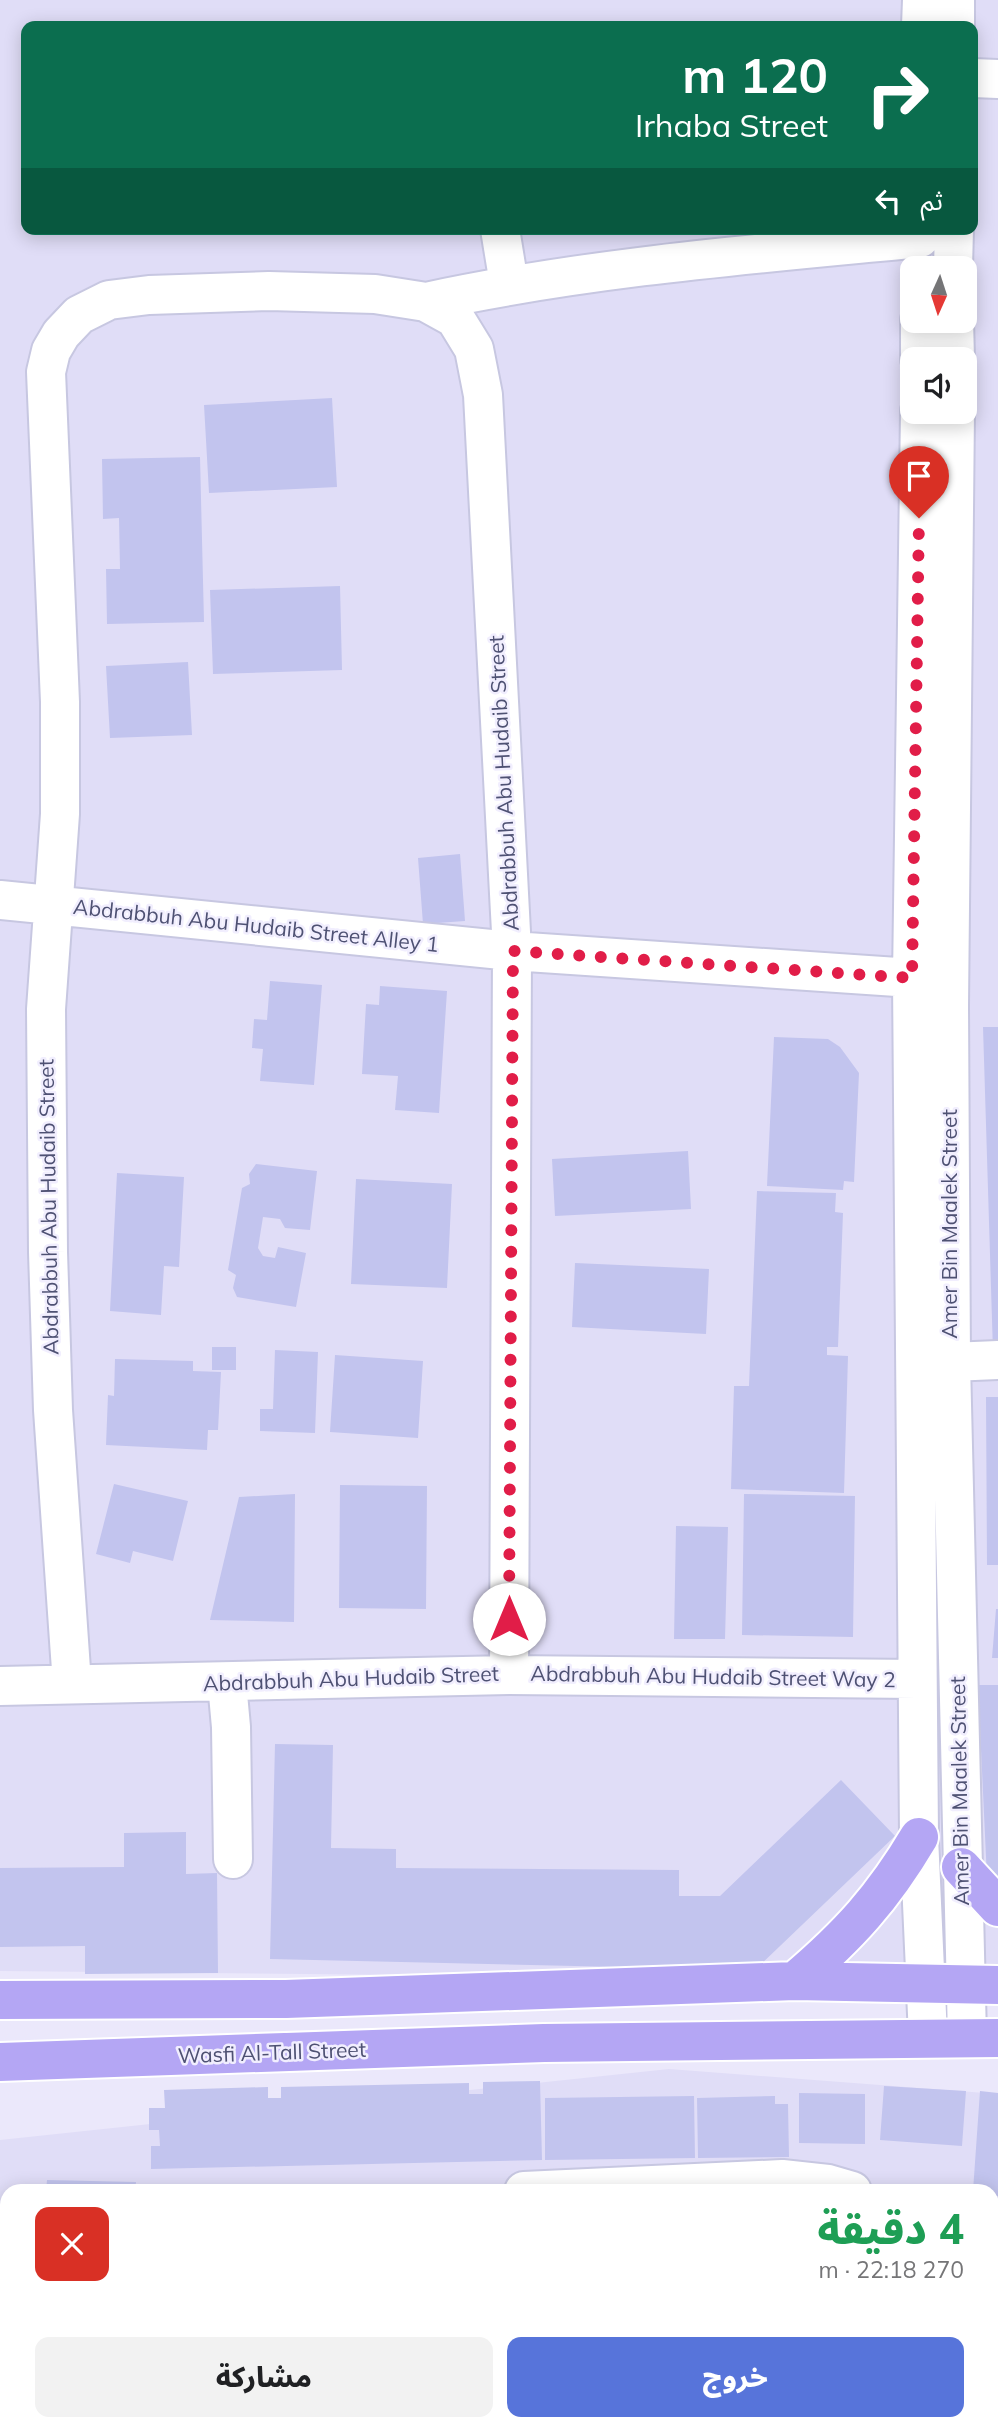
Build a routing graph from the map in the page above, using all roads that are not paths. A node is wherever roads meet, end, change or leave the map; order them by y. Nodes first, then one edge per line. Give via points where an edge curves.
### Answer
1 (922, 0) edge
2 (955, 0) edge
3 (921, 21) edge
4 (956, 21) edge
5 (978, 78) edge
6 (998, 79) edge
7 (501, 235) edge
8 (928, 241) edge
9 (942, 256) edge
10 (509, 284) junction
11 (426, 302) junction
12 (920, 424) edge
13 (956, 424) edge
14 (0, 900) edge
15 (54, 905) junction
16 (513, 951) junction
17 (912, 978) junction
18 (998, 1360) edge
19 (951, 1362) junction
20 (509, 1675) junction
21 (917, 1679) junction
22 (227, 1683) junction
23 (72, 1684) junction
24 (0, 1686) edge
25 (919, 1837) junction
26 (233, 1859) dead end
27 (961, 1867) junction
28 (998, 1907) edge
29 (795, 1981) junction
30 (924, 1982) junction
31 (981, 1984) edge
32 (0, 2000) edge
33 (928, 2036) junction
34 (982, 2037) edge
35 (0, 2062) edge
36 (674, 2184) edge
37 (831, 2184) edge

1 - 3 street
2 - 4 street
5 - 6 street
7 - 10 street
8 - 9 street
8 - 10 street via 726,257
10 - 11 street
11 - 15 street, Abdrabbuh Abu Hudaib Street via 375,294 269,291 109,300 79,315 51,351 45,391 60,702
11 - 16 street, Abdrabbuh Abu Hudaib Street via 455,318 474,349 483,395
12 - 17 street, Amer Bin Maalek Street
13 - 19 street, Amer Bin Maalek Street
14 - 15 street, Abdrabbuh Abu Hudaib Street Alley 1
15 - 16 street, Abdrabbuh Abu Hudaib Street Alley 1
15 - 23 street, Abdrabbuh Abu Hudaib Street via 46,1009 47,1252
16 - 17 street, Abdrabbuh Abu Hudaib Street Alley 1
16 - 20 street, Abdrabbuh Abu Hudaib Street
17 - 21 street, Amer Bin Maalek Street
18 - 19 street
19 - 27 street, Amer Bin Maalek Street
20 - 21 street, Abdrabbuh Abu Hudaib Street Way 2
20 - 22 street, Abdrabbuh Abu Hudaib Street
21 - 25 street, Amer Bin Maalek Street
22 - 23 street, Abdrabbuh Abu Hudaib Street
22 - 26 street
23 - 24 street
25 - 29 main road via 890,1886 851,1931
25 - 30 street, Amer Bin Maalek Street
27 - 28 main road
27 - 31 street, Amer Bin Maalek Street
29 - 30 main road
29 - 32 main road via 286,1999
30 - 31 main road
30 - 33 street, Amer Bin Maalek Street
31 - 34 street, Amer Bin Maalek Street
33 - 34 main road, Wasfi Al-Tall Street
33 - 35 main road, Wasfi Al-Tall Street via 544,2043
36 - 37 street via 782,2179

